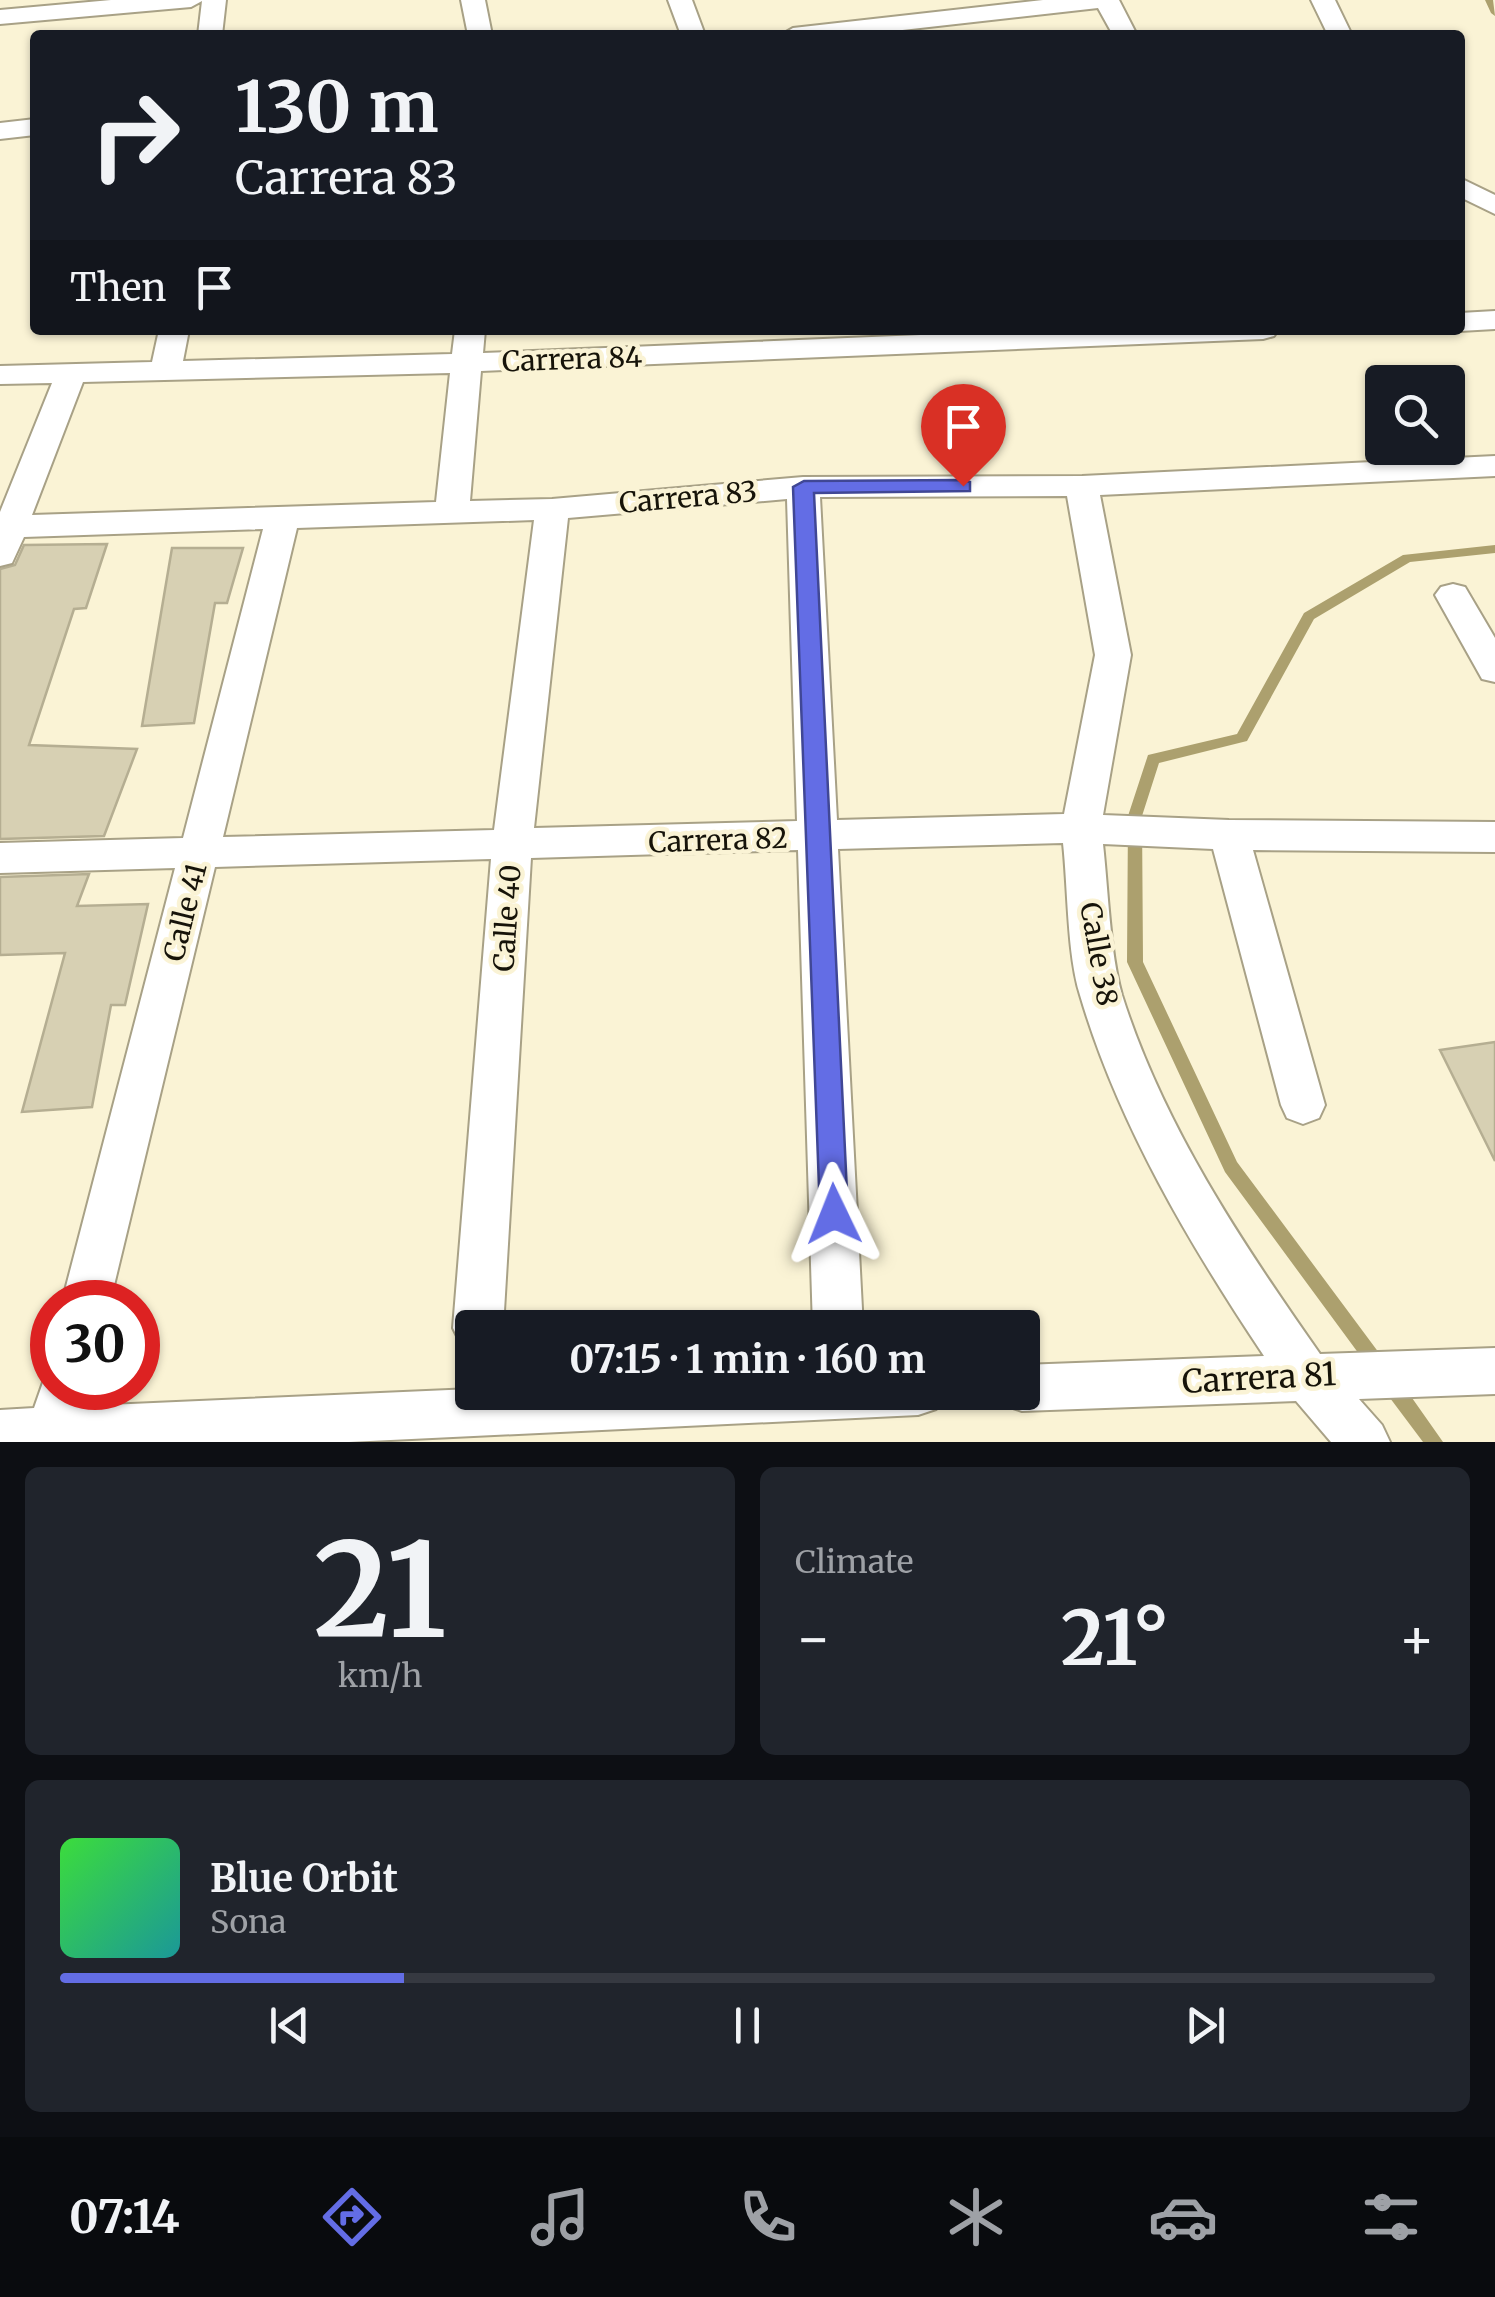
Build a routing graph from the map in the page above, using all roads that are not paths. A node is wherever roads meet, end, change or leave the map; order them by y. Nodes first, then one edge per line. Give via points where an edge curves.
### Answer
1 (191, 0) edge
2 (214, 0) edge
3 (473, 0) edge
4 (680, 0) edge
5 (890, 0) edge
6 (1106, 0) edge
7 (1323, 0) edge
8 (0, 17) edge
9 (906, 29) edge
10 (211, 30) edge
11 (479, 30) edge
12 (691, 30) edge
13 (1122, 30) edge
14 (1338, 30) edge
15 (30, 128) edge
16 (0, 131) edge
17 (1495, 320) edge
18 (1465, 322) edge
19 (173, 335) edge
20 (469, 335) edge
21 (1142, 335) edge
22 (464, 363) junction
23 (166, 371) junction
24 (72, 373) junction
25 (0, 375) edge
26 (1495, 466) edge
27 (1082, 486) junction
28 (804, 487) junction
29 (552, 509) junction
30 (452, 512) junction
31 (282, 521) junction
32 (5, 536) edge
33 (1453, 595) dead end
34 (1495, 670) edge
35 (1092, 828) junction
36 (1229, 835) junction
37 (820, 837) junction
38 (1495, 837) edge
39 (512, 845) junction
40 (200, 851) junction
41 (0, 858) edge
42 (1303, 1105) dead end
43 (92, 1280) edge
44 (479, 1310) edge
45 (837, 1310) edge
46 (1495, 1371) edge
47 (1327, 1375) junction
48 (1040, 1387) edge
49 (455, 1402) edge
50 (160, 1408) edge
51 (59, 1410) edge
52 (0, 1434) edge
53 (1364, 1442) edge

1 - 8 street
2 - 10 street
3 - 11 street
4 - 12 street
5 - 9 street
6 - 9 street
6 - 13 street
7 - 14 street
15 - 16 street
17 - 18 street
19 - 23 street
20 - 22 street
21 - 22 street, Carrera 84
22 - 23 street, Carrera 84
22 - 30 street
23 - 24 street, Carrera 84
24 - 25 street, Carrera 84
24 - 32 street
26 - 27 street, Carrera 83
27 - 28 street, Carrera 83
27 - 35 street, Calle 38 via 1113,655
28 - 29 street, Carrera 83
28 - 37 street
29 - 30 street, Carrera 83
29 - 39 street, Calle 40
30 - 31 street, Carrera 83
31 - 32 street, Carrera 83
31 - 40 street, Calle 41
33 - 34 street
35 - 36 street, Carrera 82
35 - 37 street, Carrera 82
35 - 47 street, Calle 38 via 1100,992 1146,1111 1235,1272
36 - 38 street, Carrera 82
36 - 42 street
37 - 39 street, Carrera 82
37 - 45 street
39 - 40 street, Carrera 82
39 - 44 street, Calle 40
40 - 41 street, Carrera 82
40 - 43 street, Calle 41
46 - 47 street, Carrera 81
47 - 48 street, Carrera 81
47 - 53 street, Calle 38
49 - 50 street
51 - 52 street

